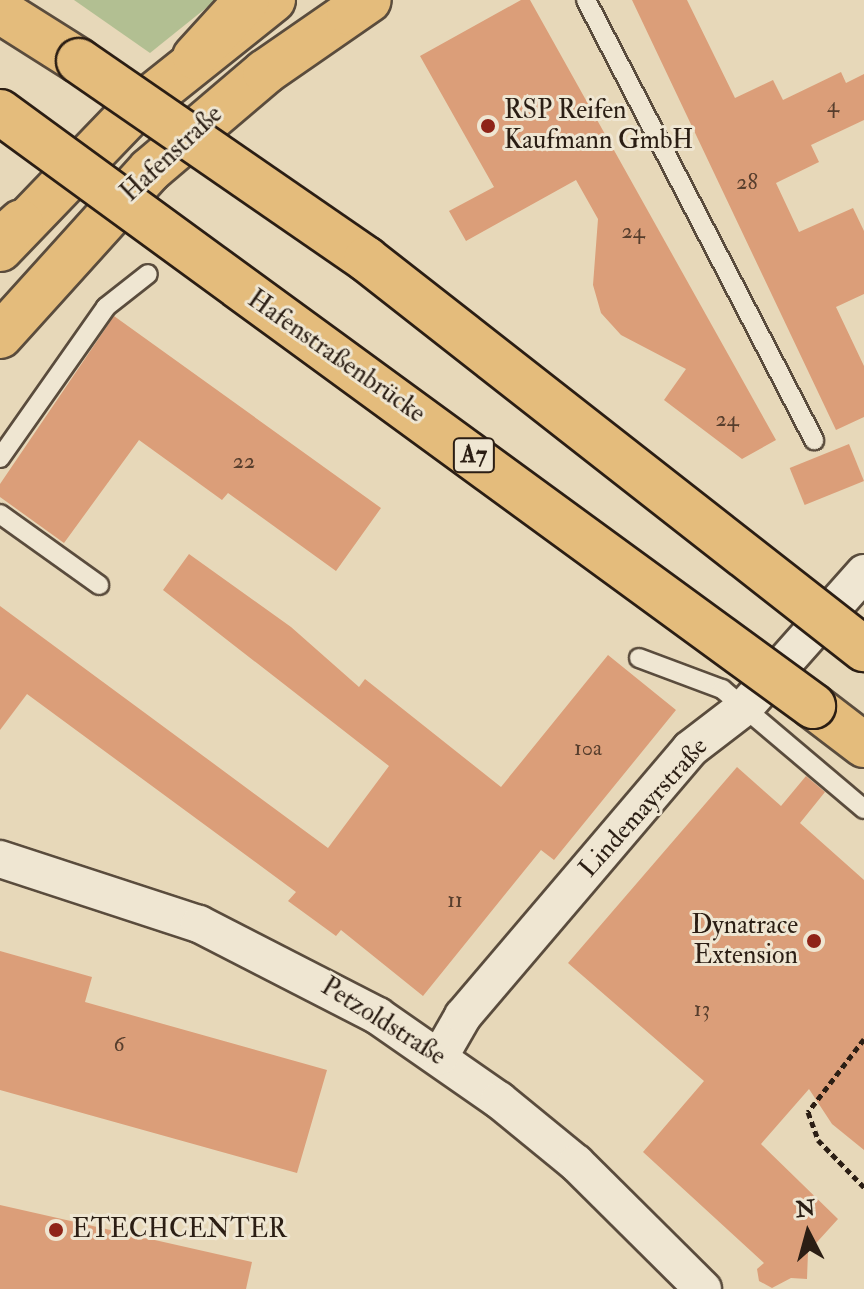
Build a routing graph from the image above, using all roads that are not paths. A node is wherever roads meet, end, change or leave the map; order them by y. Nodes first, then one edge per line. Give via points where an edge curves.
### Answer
1 (247, 0) edge
2 (273, 0) edge
3 (586, 0) edge
4 (360, 4) edge
5 (0, 11) edge
6 (36, 22) edge
7 (195, 57) junction
8 (0, 112) edge
9 (0, 143) edge
10 (129, 212) junction
11 (7, 237) edge
12 (148, 274) dead end
13 (0, 336) edge
14 (814, 440) dead end
15 (0, 458) edge
16 (0, 514) edge
17 (864, 573) edge
18 (99, 585) dead end
19 (864, 649) edge
20 (639, 658) dead end
21 (746, 706) junction
22 (864, 745) edge
23 (864, 809) edge
24 (0, 859) edge
25 (440, 1056) junction
26 (703, 1289) edge

1 - 7 main road
2 - 7 main road
3 - 14 lane
4 - 13 main road, Hafenstraße via 265,72 150,170
5 - 6 main road
6 - 19 main road, bridge via 79,61 366,259
7 - 11 main road
8 - 10 main road, Hafenstraßenbrücke / A7, bridge
9 - 10 main road
10 - 22 main road, Hafenstraßenbrücke / A7, bridge via 617,558
12 - 15 lane via 106,307
16 - 18 lane
17 - 21 street, Lindemayrstraße
20 - 21 lane via 722,689
21 - 23 lane
21 - 25 street, Lindemayrstraße via 690,749 463,1016
24 - 25 street, Petzoldstraße via 199,924 320,983
25 - 26 street, Petzoldstraße via 576,1163

